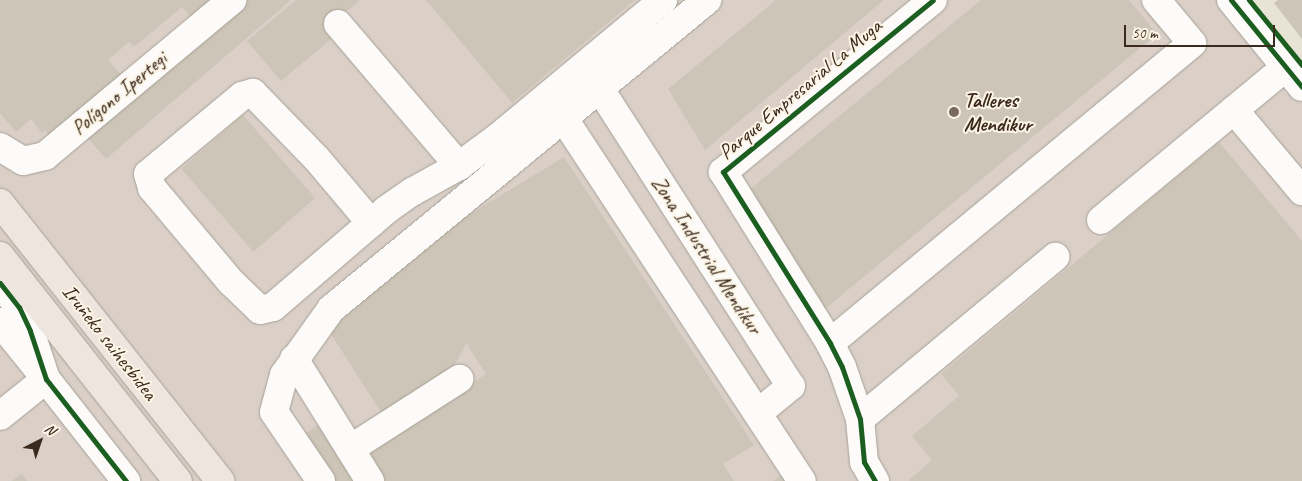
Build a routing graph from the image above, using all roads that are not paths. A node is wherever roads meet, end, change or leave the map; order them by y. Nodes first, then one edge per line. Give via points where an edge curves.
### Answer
1 (232, 0) edge
2 (664, 0) edge
3 (707, 0) edge
4 (934, 0) edge
5 (1156, 0) edge
6 (1234, 2) edge
7 (338, 24) dead end
8 (1294, 77) edge
9 (600, 89) junction
10 (1234, 110) junction
11 (564, 118) junction
12 (0, 147) edge
13 (459, 166) junction
14 (1302, 191) edge
15 (0, 203) edge
16 (1101, 220) dead end
17 (371, 223) junction
18 (0, 256) edge
19 (1055, 257) dead end
20 (0, 283) edge
21 (0, 322) edge
22 (830, 343) junction
23 (294, 360) junction
24 (46, 379) junction
25 (459, 379) dead end
26 (758, 413) junction
27 (0, 416) edge
28 (860, 419) junction
29 (350, 449) junction
30 (126, 481) edge
31 (178, 481) edge
32 (220, 481) edge
33 (321, 481) edge
34 (370, 481) edge
35 (802, 481) edge
36 (875, 481) edge

1 - 12 street, Polígono Ipertegi via 45,156 23,160
2 - 13 street
3 - 9 street
4 - 22 street, Parque Empresarial La Muga via 723,172
5 - 22 street via 1192,43
6 - 8 street
7 - 13 street
8 - 10 street
9 - 11 street
9 - 26 street, Zona Industrial Mendikur via 791,386
10 - 14 street
10 - 16 street
11 - 23 street via 332,309
11 - 26 street, Zona Industrial Mendikur
13 - 17 street via 412,192
15 - 32 highway, Iruñeko saihesbidea
17 - 17 street via 273,307 260,310 231,282 152,188 148,174 242,96 253,93 316,158
18 - 31 highway, Iruñeko saihesbidea
19 - 28 street
20 - 24 street via 19,307
21 - 24 street
22 - 28 street, Parque Empresarial La Muga
23 - 29 street
23 - 33 street via 284,374 274,412
24 - 27 street
24 - 30 street
25 - 29 street
26 - 35 street, Zona Industrial Mendikur
28 - 36 street, Parque Empresarial La Muga via 864,462
29 - 34 street

